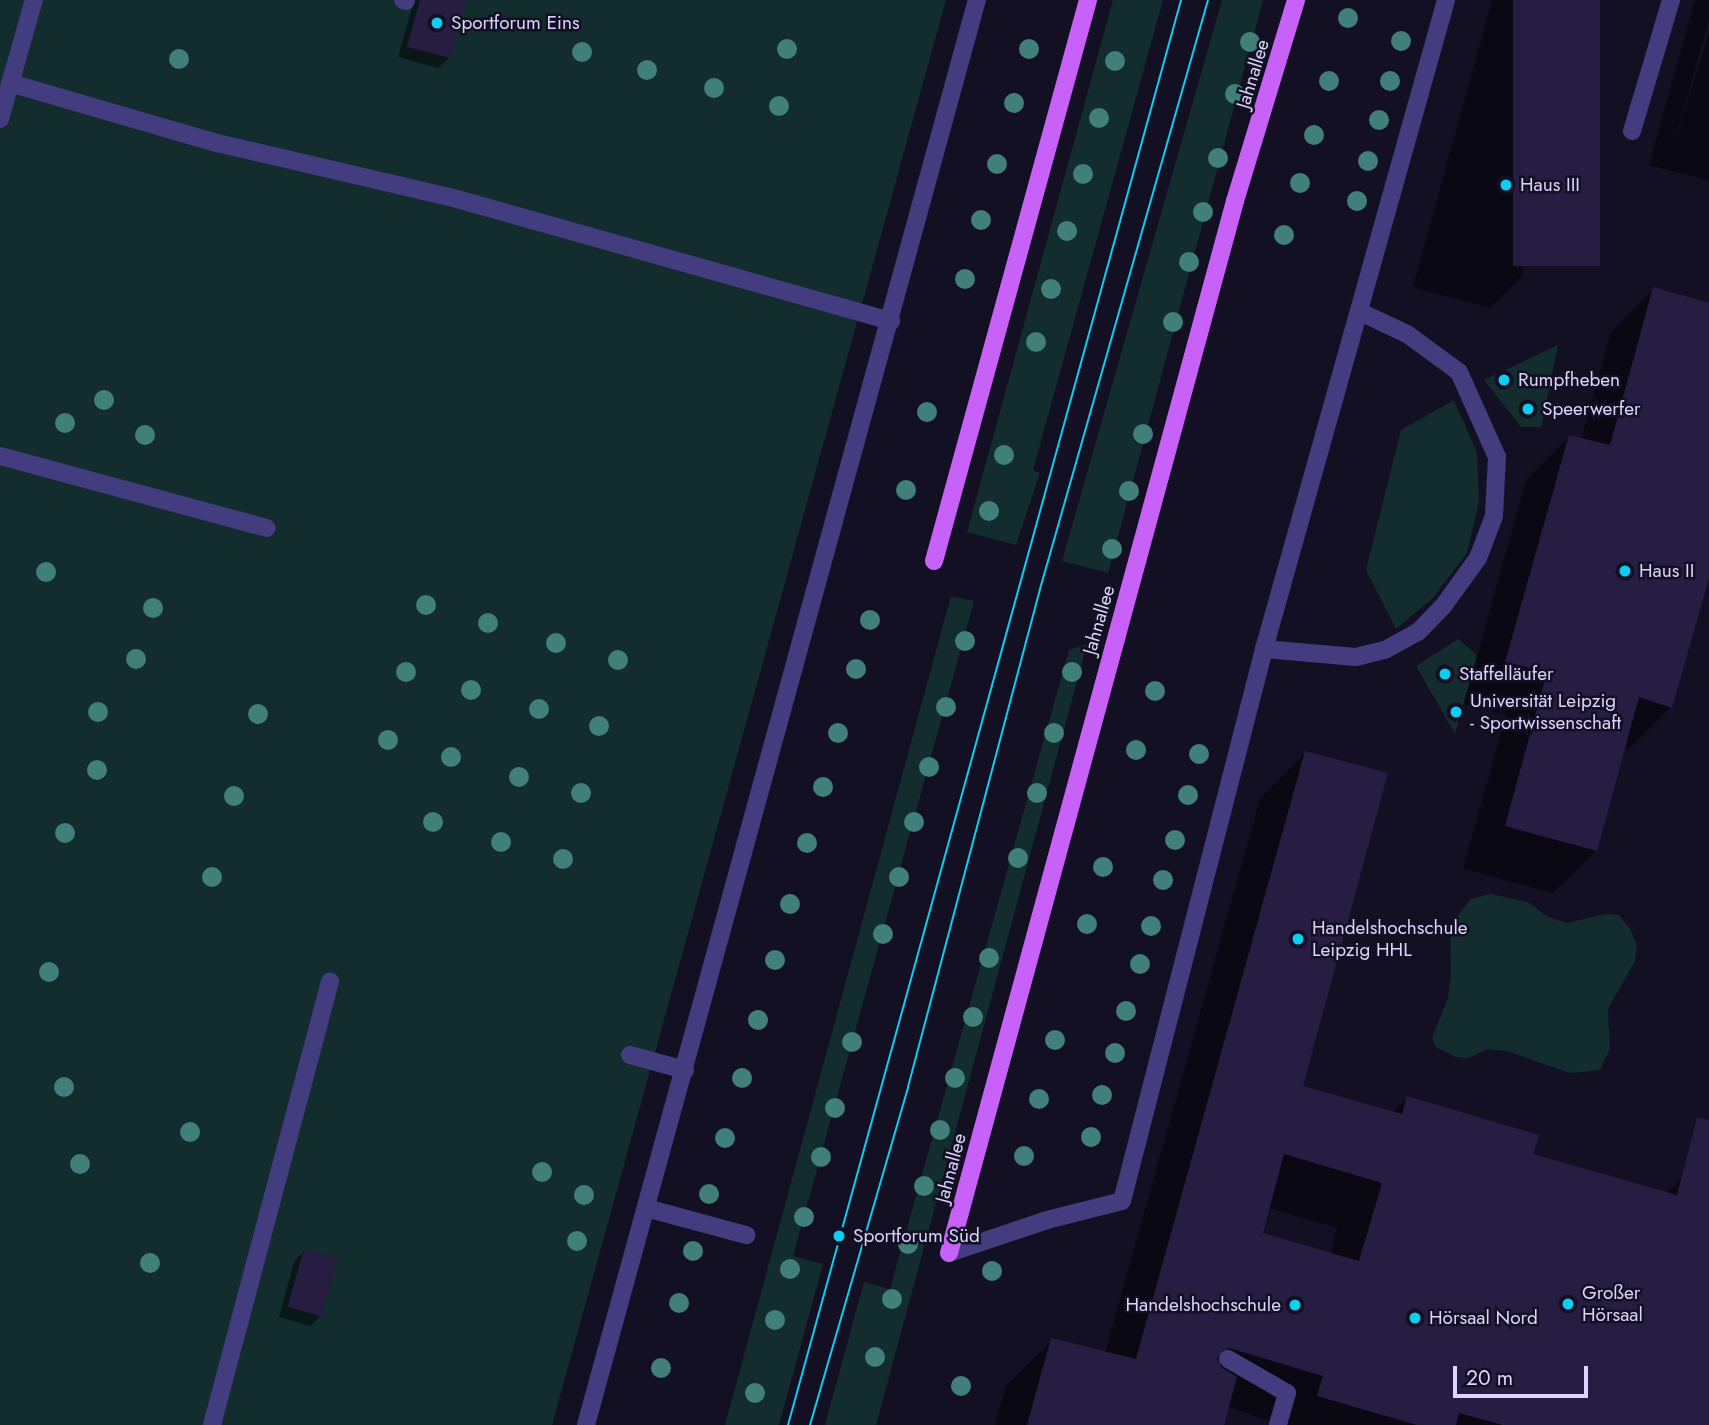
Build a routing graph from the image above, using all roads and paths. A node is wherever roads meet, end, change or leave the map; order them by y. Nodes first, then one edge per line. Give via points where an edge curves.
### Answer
1 (34, 0) edge
2 (977, 0) edge
3 (1088, 0) edge
4 (1296, 0) edge
5 (1446, 0) edge
6 (1671, 0) edge
7 (5, 92) edge
8 (0, 119) edge
9 (1632, 131) dead end
10 (1360, 313) junction
11 (891, 321) junction
12 (0, 456) edge
13 (266, 528) dead end
14 (934, 561) dead end
15 (1264, 649) junction
16 (330, 981) dead end
17 (630, 1055) dead end
18 (685, 1070) junction
19 (646, 1208) junction
20 (746, 1235) dead end
21 (949, 1254) joint
22 (1228, 1359) dead end
23 (212, 1425) edge
24 (586, 1425) edge
25 (1278, 1425) edge

1 - 7 street
2 - 11 street
3 - 14 main road
4 - 21 main road, Jahnallee via 1235,201
5 - 10 street
6 - 9 street
7 - 8 street
7 - 11 street via 457,199
10 - 15 street
10 - 15 street via 1407,334 1458,372 1497,457 1494,516 1478,558 1418,632 1385,650 1356,657
11 - 18 street
12 - 13 street
15 - 21 street via 1122,1201 1047,1220
16 - 23 street
17 - 18 street
18 - 19 street
19 - 20 street
19 - 24 street
22 - 25 street via 1287,1393

